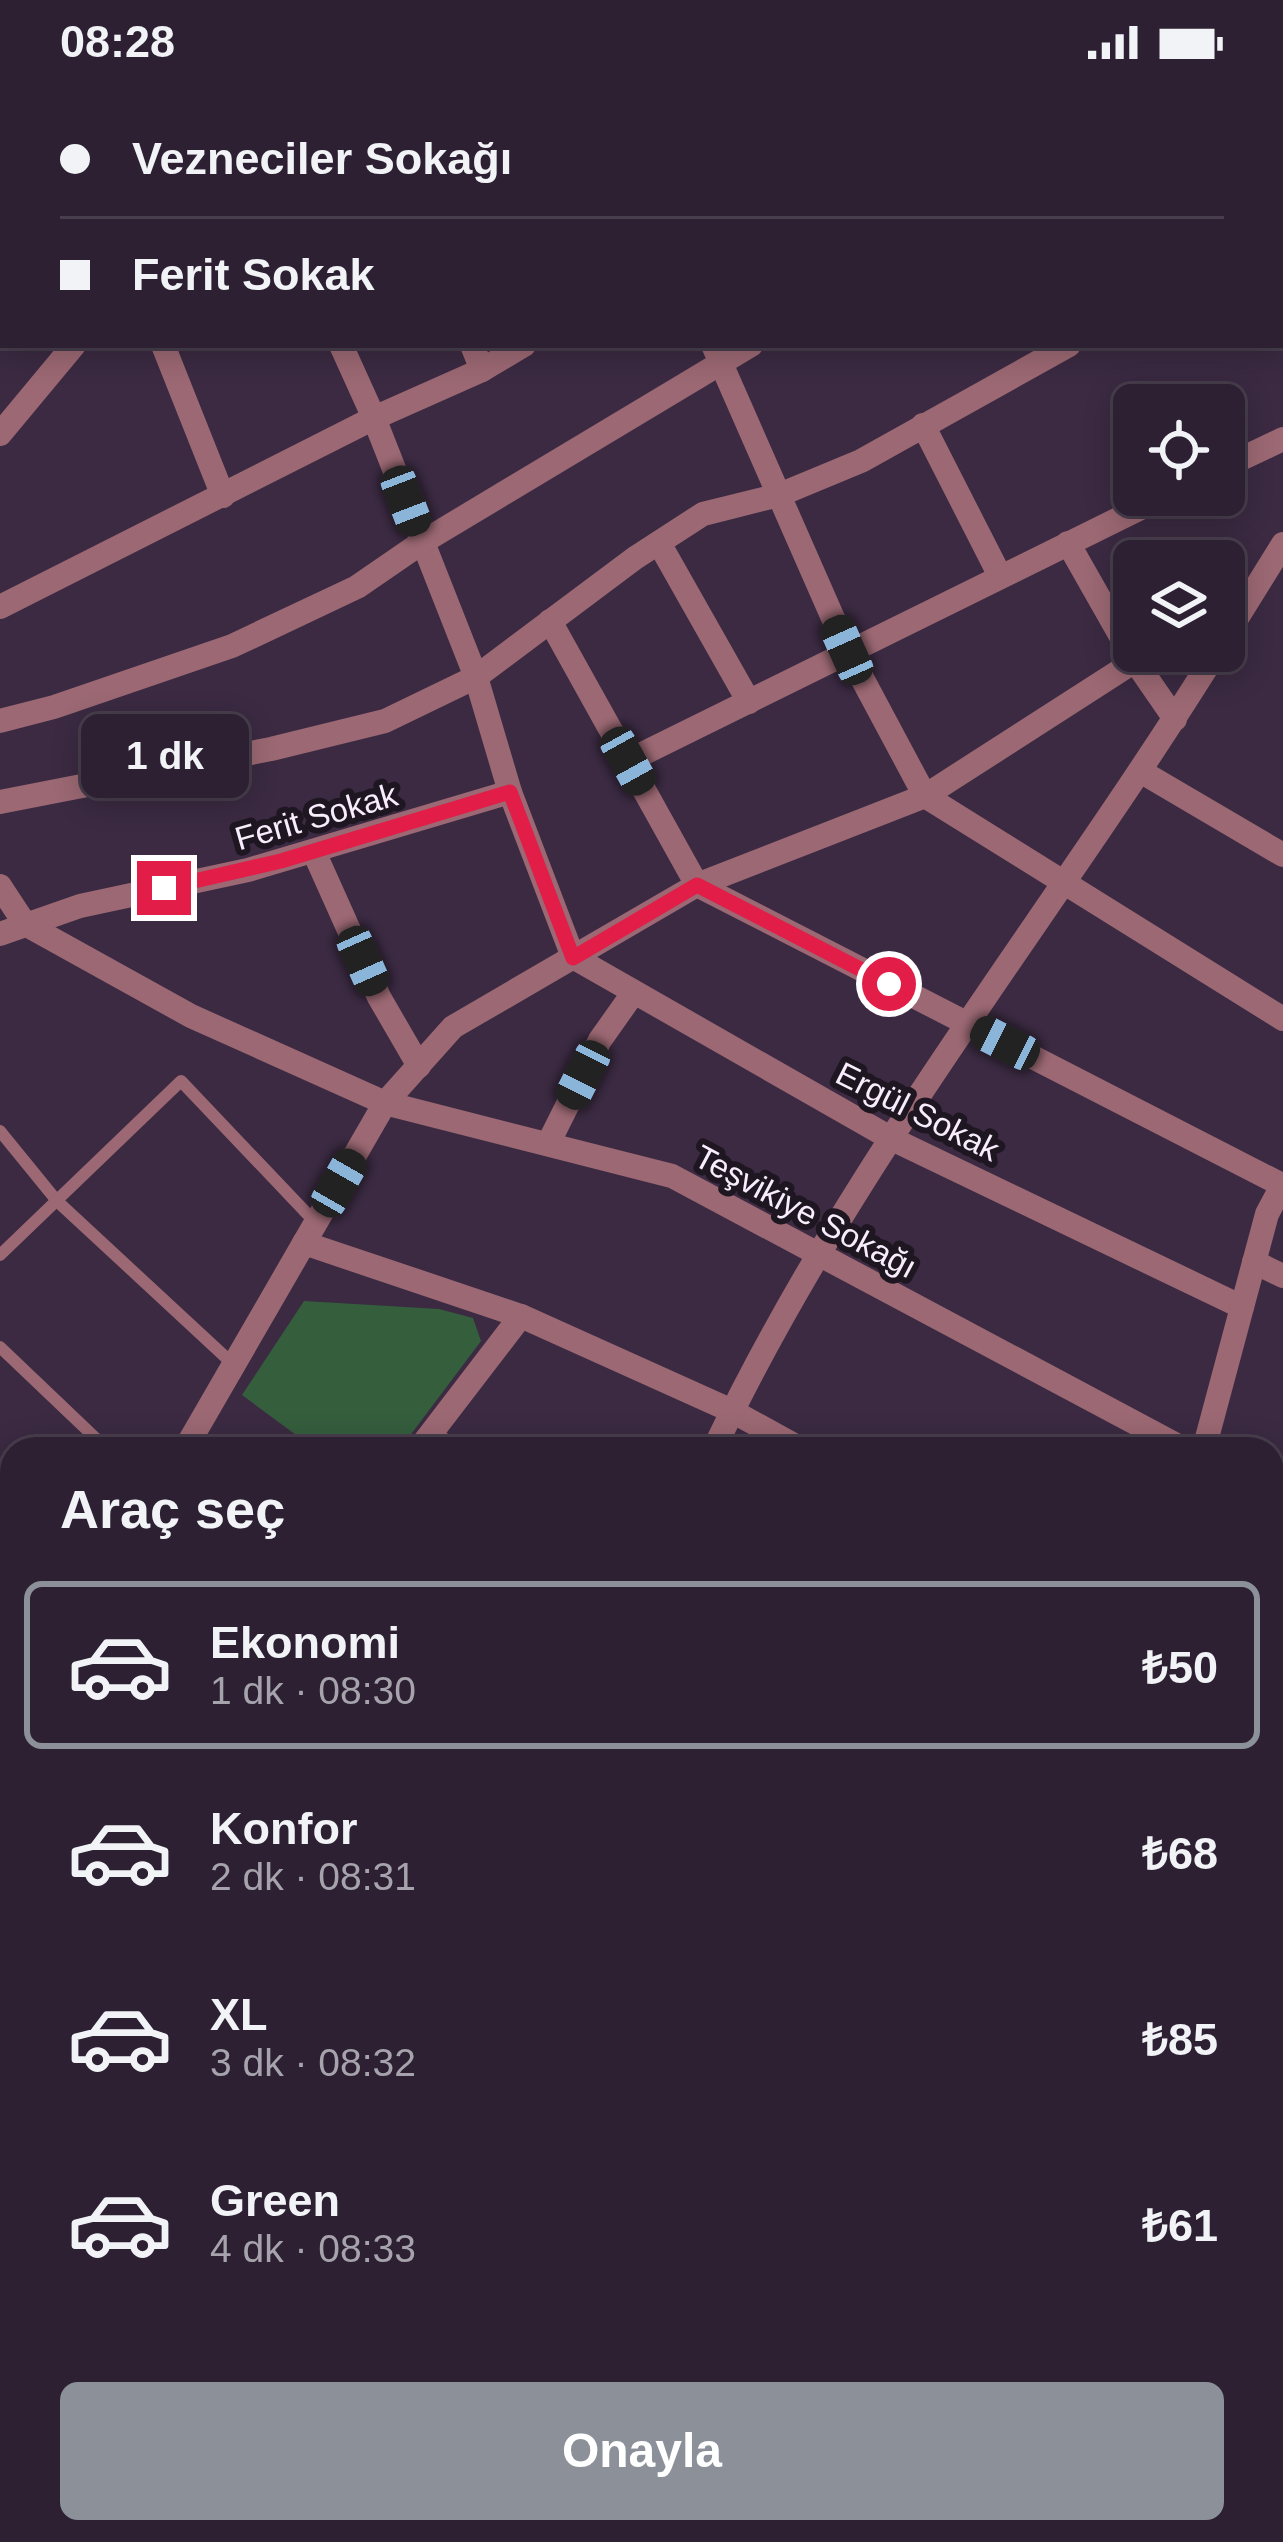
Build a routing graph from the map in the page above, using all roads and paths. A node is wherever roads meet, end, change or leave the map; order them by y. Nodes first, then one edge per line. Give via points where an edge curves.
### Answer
1 (72, 348) edge
2 (164, 348) edge
3 (342, 348) edge
4 (473, 348) edge
5 (519, 348) edge
6 (1063, 348) edge
7 (717, 353) edge
8 (482, 370) junction
9 (374, 418) junction
10 (922, 425) junction
11 (0, 434) edge
12 (1283, 439) edge
13 (1245, 457) edge
14 (779, 495) junction
15 (223, 496) junction
16 (1124, 516) edge
17 (421, 543) junction
18 (659, 543) junction
19 (1068, 543) junction
20 (1283, 544) edge
21 (1000, 576) junction
22 (1245, 605) edge
23 (0, 607) edge
24 (550, 621) junction
25 (1113, 622) edge
26 (847, 650) junction
27 (1118, 672) edge
28 (1143, 672) edge
29 (1203, 672) edge
30 (476, 676) junction
31 (749, 702) junction
32 (1175, 719) junction
33 (0, 721) edge
34 (628, 761) junction
35 (1140, 771) junction
36 (510, 792) junction
37 (925, 796) junction
38 (0, 802) edge
39 (314, 852) junction
40 (1283, 855) edge
41 (1065, 884) junction
42 (697, 885) junction
43 (0, 886) edge
44 (25, 923) junction
45 (0, 934) edge
46 (573, 958) junction
47 (634, 992) junction
48 (1283, 1019) edge
49 (966, 1023) junction
50 (419, 1066) junction
51 (385, 1103) junction
52 (0, 1131) edge
53 (892, 1139) junction
54 (548, 1144) junction
55 (1283, 1185) edge
56 (57, 1202) junction
57 (310, 1233) junction
58 (818, 1254) junction
59 (0, 1255) edge
60 (1254, 1262) junction
61 (1283, 1276) edge
62 (1242, 1307) junction
63 (521, 1316) junction
64 (0, 1348) edge
65 (234, 1365) junction
66 (732, 1411) junction
67 (94, 1437) edge
68 (192, 1437) edge
69 (428, 1437) edge
70 (720, 1437) edge
71 (779, 1437) edge
72 (1161, 1437) edge
73 (1207, 1437) edge

1 - 11 street
2 - 15 street
3 - 9 street
4 - 8 street
5 - 8 street
6 - 10 street
7 - 14 street
7 - 17 street
8 - 9 street
9 - 15 street
9 - 17 street
10 - 14 street
10 - 21 street
12 - 13 street
14 - 18 street via 703,514
14 - 26 street
15 - 23 street
16 - 19 street
17 - 30 street
17 - 33 street via 356,587 232,646
18 - 24 street
18 - 31 street
19 - 21 street
19 - 25 street
20 - 22 street
21 - 26 street
24 - 30 street
24 - 34 street
26 - 31 street
26 - 37 street
27 - 37 street
28 - 32 street
29 - 32 street
30 - 36 street
30 - 38 street via 385,722
31 - 34 street
32 - 35 street
34 - 42 street
35 - 40 street
35 - 41 street
36 - 39 street, Ferit Sokak
36 - 46 street
37 - 41 street
37 - 42 street
39 - 44 street, Ferit Sokak
39 - 50 street
41 - 48 street
41 - 49 street
42 - 46 street
42 - 49 street
43 - 44 street, Teşvikiye Sokağı
44 - 45 street, Ferit Sokak
44 - 51 street, Teşvikiye Sokağı via 191,1016
46 - 47 street, Ergül Sokak
46 - 50 street via 453,1028
47 - 53 street, Ergül Sokak
47 - 54 street
49 - 53 street
49 - 55 street
50 - 51 street
51 - 54 street, Teşvikiye Sokağı
51 - 57 street
52 - 56 lane
53 - 58 street
53 - 62 street, Ergül Sokak
54 - 58 street, Teşvikiye Sokağı via 672,1176
55 - 60 street
56 - 57 lane via 182,1082
56 - 59 lane
56 - 65 lane
57 - 63 street
57 - 65 street
58 - 66 street
58 - 72 street, Teşvikiye Sokağı
60 - 61 street
60 - 62 street
62 - 73 street
63 - 66 street
63 - 69 street
64 - 67 lane
65 - 68 street
66 - 70 street
66 - 71 street

